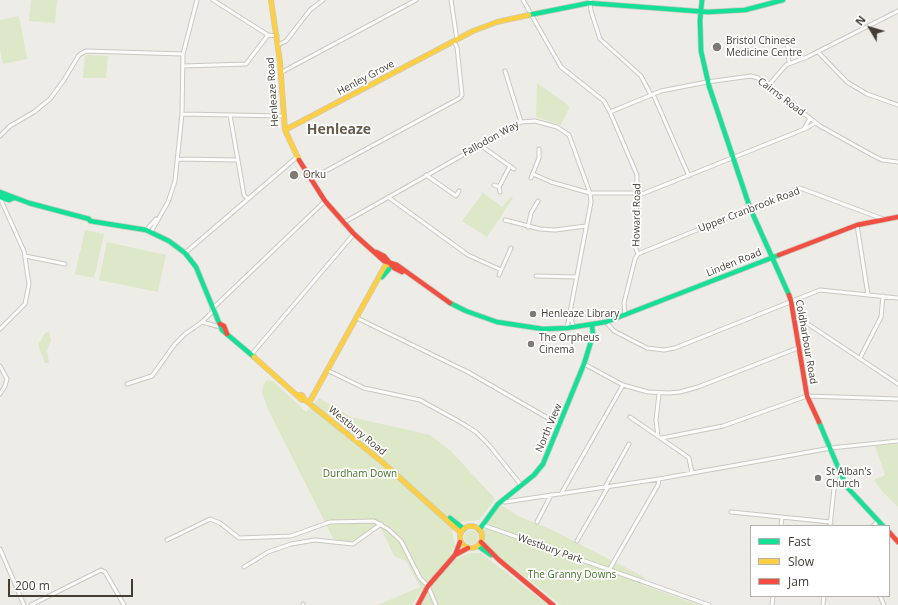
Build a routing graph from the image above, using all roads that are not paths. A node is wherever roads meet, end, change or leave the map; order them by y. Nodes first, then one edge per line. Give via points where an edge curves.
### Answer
1 (197, 0) edge
2 (213, 0) edge
3 (271, 0) edge
4 (323, 0) edge
5 (416, 0) edge
6 (451, 0) edge
7 (523, 0) edge
8 (702, 0) edge
9 (783, 0) edge
10 (590, 2) edge
11 (768, 2) edge
12 (898, 11) edge
13 (700, 12) junction
14 (532, 15) junction
15 (268, 35) junction
16 (277, 36) junction
17 (787, 38) dead end
18 (456, 41) junction
19 (278, 45) junction
20 (818, 52) junction
21 (183, 54) junction
22 (789, 63) junction
23 (183, 66) junction
24 (505, 71) dead end
25 (282, 72) junction
26 (707, 82) junction
27 (768, 86) junction
28 (652, 94) junction
29 (898, 105) edge
30 (610, 112) junction
31 (182, 114) junction
32 (230, 115) junction
33 (283, 116) junction
34 (810, 118) junction
35 (522, 122) junction
36 (815, 123) junction
37 (804, 129) junction
38 (285, 130) junction
39 (0, 136) edge
40 (480, 145) junction
41 (539, 150) dead end
42 (540, 155) junction
43 (546, 155) dead end
44 (297, 157) junction
45 (733, 158) junction
46 (178, 159) junction
47 (238, 160) junction
48 (898, 162) edge
49 (510, 166) junction
50 (514, 169) dead end
51 (533, 174) junction
52 (426, 175) junction
53 (689, 176) junction
54 (531, 178) dead end
55 (311, 179) junction
56 (494, 185) dead end
57 (499, 187) junction
58 (459, 191) dead end
59 (0, 192) edge
60 (500, 192) dead end
61 (590, 193) junction
62 (637, 195) junction
63 (0, 196) edge
64 (388, 197) junction
65 (15, 198) junction
66 (247, 198) junction
67 (325, 201) junction
68 (538, 201) dead end
69 (531, 202) dead end
70 (535, 205) junction
71 (750, 208) junction
72 (898, 217) edge
73 (883, 219) junction
74 (505, 220) dead end
75 (343, 223) junction
76 (513, 223) junction
77 (586, 226) junction
78 (857, 226) junction
79 (528, 227) junction
80 (511, 228) dead end
81 (149, 231) junction
82 (354, 234) junction
83 (511, 248) dead end
84 (185, 253) junction
85 (638, 254) junction
86 (25, 256) junction
87 (771, 258) junction
88 (65, 264) dead end
89 (390, 264) junction
90 (501, 270) junction
91 (499, 275) dead end
92 (536, 276) dead end
93 (577, 277) junction
94 (868, 294) junction
95 (883, 296) junction
96 (898, 298) edge
97 (791, 301) junction
98 (213, 310) junction
99 (625, 315) junction
100 (570, 317) junction
101 (356, 318) junction
102 (794, 318) junction
103 (202, 322) junction
104 (606, 322) junction
105 (592, 325) junction
106 (220, 326) junction
107 (574, 327) junction
108 (567, 328) junction
109 (0, 330) edge
110 (798, 348) junction
111 (251, 355) junction
112 (860, 358) junction
113 (584, 364) junction
114 (0, 366) edge
115 (327, 370) junction
116 (127, 384) dead end
117 (898, 384) edge
118 (623, 385) junction
119 (0, 394) edge
120 (659, 394) junction
121 (807, 396) junction
122 (898, 399) edge
123 (307, 402) junction
124 (630, 416) dead end
125 (560, 425) junction
126 (658, 436) junction
127 (662, 438) junction
128 (898, 441) edge
129 (629, 444) dead end
130 (831, 448) junction
131 (692, 473) junction
132 (841, 477) junction
133 (659, 478) junction
134 (521, 485) junction
135 (607, 487) junction
136 (561, 494) junction
137 (552, 495) junction
138 (501, 501) junction
139 (731, 512) dead end
140 (487, 517) junction
141 (782, 518) junction
142 (878, 521) junction
143 (536, 522) dead end
144 (381, 524) junction
145 (831, 524) edge
146 (482, 525) junction
147 (781, 525) edge
148 (874, 525) edge
149 (882, 525) edge
150 (478, 528) junction
151 (462, 530) junction
152 (577, 541) dead end
153 (460, 542) junction
154 (172, 544) dead end
155 (479, 544) junction
156 (468, 548) junction
157 (0, 549) edge
158 (455, 555) junction
159 (244, 567) dead end
160 (609, 570) junction
161 (428, 586) junction
162 (23, 604) edge
163 (31, 605) edge
164 (124, 605) edge
165 (418, 605) edge
166 (436, 605) edge
167 (553, 605) edge
168 (709, 605) edge

1 - 21 street
2 - 15 street
3 - 16 main road, Henleaze Road
4 - 19 street via 310,10 286,41
5 - 25 street
6 - 18 street
7 - 14 street
8 - 13 main road, Coldharbour Road
9 - 11 main road, Henley Grove
10 - 13 main road, Henley Grove
10 - 14 main road, Henley Grove
10 - 28 street via 600,39 641,76
11 - 13 main road, Henley Grove via 745,10
12 - 20 street
13 - 26 main road, Coldharbour Road via 701,52
14 - 18 main road, Henley Grove via 485,26
14 - 30 street, Howard Road via 561,66 604,101
15 - 16 street
15 - 23 street via 246,64
16 - 19 main road, Henleaze Road
17 - 22 street
18 - 38 main road, Henley Grove
18 - 55 street via 460,98
19 - 25 main road, Henleaze Road
20 - 22 street
20 - 29 street via 847,82 867,94
21 - 23 street
21 - 39 street via 86,51 79,55 50,99 10,126
22 - 27 street
23 - 31 street
24 - 35 street
25 - 33 main road, Henleaze Road
26 - 27 street, Cairns Road via 751,76
26 - 28 street, Cairns Road
26 - 45 main road, Coldharbour Road
27 - 34 street, Cairns Road
28 - 30 street, Cairns Road
28 - 53 street
30 - 62 street, Howard Road via 637,175
31 - 32 street
31 - 46 street
32 - 33 street
32 - 47 street
33 - 38 main road, Henleaze Road
34 - 36 street, Cairns Road
34 - 37 street
35 - 40 street, Fallodon Way
35 - 61 street, Fallodon Way via 534,121 563,130 569,136
36 - 37 street
36 - 48 street, Cairns Road via 882,160
37 - 45 street
38 - 44 main road, Henleaze Road
40 - 49 street
40 - 52 street, Fallodon Way
41 - 42 street
42 - 43 street
42 - 51 street
44 - 55 main road, Henleaze Road
44 - 66 street
45 - 53 street
45 - 71 main road, Coldharbour Road
46 - 47 street
46 - 81 street via 172,191
47 - 66 street via 244,195
49 - 50 street
49 - 57 street
51 - 54 street
51 - 61 street
52 - 58 street via 456,196
52 - 64 street, Fallodon Way
53 - 62 street
55 - 67 main road, Henleaze Road
56 - 57 street
57 - 60 street
59 - 65 main road, Westbury Road
61 - 62 street
61 - 77 street
62 - 85 street, Howard Road
63 - 65 main road, Westbury Road via 9,200
63 - 86 street
64 - 75 street, Fallodon Way
64 - 90 street via 468,255
65 - 81 main road, Westbury Road via 96,221
66 - 84 street
67 - 75 main road, Henleaze Road
67 - 98 street
68 - 70 street
69 - 70 street
70 - 79 street
71 - 73 street, Upper Cranbrook Road via 802,188
71 - 85 street, Upper Cranbrook Road
71 - 87 main road, Coldharbour Road
72 - 73 main road, Linden Road
73 - 78 main road, Linden Road
74 - 76 street
75 - 82 main road, Henleaze Road
76 - 79 street
76 - 80 street
77 - 79 street via 555,230
77 - 93 street
78 - 87 main road, Linden Road
78 - 94 street
81 - 84 main road, Westbury Road
82 - 89 main road, Henleaze Road via 372,250 387,258
82 - 111 street
83 - 90 street
84 - 98 main road, Westbury Road via 202,276
85 - 99 street, Howard Road via 624,303
86 - 88 street
86 - 109 street via 29,284 25,304
87 - 97 main road, Coldharbour Road
87 - 99 main road, Linden Road
89 - 101 main road
89 - 108 main road, Henleaze Road via 397,265 441,298 466,311 491,320 534,329
90 - 91 street
92 - 93 street
93 - 100 street
94 - 95 street
94 - 97 street via 820,290
95 - 96 street
95 - 112 street via 881,317
97 - 102 main road, Coldharbour Road
97 - 104 street via 669,349 647,348 614,331
98 - 103 street
98 - 106 main road, Westbury Road
99 - 104 main road, Linden Road
100 - 107 street
100 - 108 street
101 - 115 main road
101 - 125 street via 468,372
102 - 110 main road, Coldharbour Road
102 - 112 street via 802,320
103 - 106 street
103 - 116 street via 180,339 152,376
104 - 105 main road, Linden Road
105 - 107 main road, Linden Road
105 - 113 main road, North View via 593,335
106 - 111 main road, Westbury Road via 224,326 227,334
107 - 108 main road, Linden Road
110 - 120 street via 698,387
110 - 121 main road, Coldharbour Road
111 - 123 main road, Westbury Road
112 - 117 street
113 - 118 street
113 - 125 main road, North View
114 - 119 street via 7,378
115 - 123 main road
115 - 134 street via 364,388 420,400 460,422 476,432 489,445
118 - 120 street
118 - 136 street
120 - 126 street via 656,417
121 - 122 street
121 - 127 street via 723,426
121 - 130 main road, Coldharbour Road
123 - 151 main road, Westbury Road
124 - 126 street
125 - 134 main road, North View via 539,470
126 - 127 street
127 - 131 street via 688,458
128 - 130 street
129 - 135 street
130 - 131 street
130 - 132 main road, Coldharbour Road
131 - 133 street
132 - 142 main road, Coldharbour Road
132 - 145 street via 834,489
133 - 135 street
133 - 160 street via 658,485
134 - 138 main road, North View
135 - 136 street
135 - 152 street
136 - 137 street
137 - 138 street
137 - 143 street
138 - 140 main road, North View
139 - 141 street
140 - 146 main road, North View
140 - 150 main road, North View
141 - 145 street
141 - 147 street
142 - 148 street
142 - 149 main road, Coldharbour Road
144 - 154 street via 374,521 330,522 291,536 239,538 220,523 210,519 168,540
144 - 159 street via 353,544 315,540 291,544 268,552
144 - 161 street via 400,541 420,578
146 - 150 main road, North View
146 - 160 street, Westbury Park
150 - 151 main road via 470,526
150 - 155 main road via 482,536
151 - 153 main road
153 - 156 main road
153 - 158 main road
155 - 156 main road
155 - 167 main road
156 - 158 main road
157 - 162 street
158 - 161 main road
160 - 168 street, Westbury Park
161 - 165 main road
161 - 166 street
163 - 164 street via 101,570 105,572

